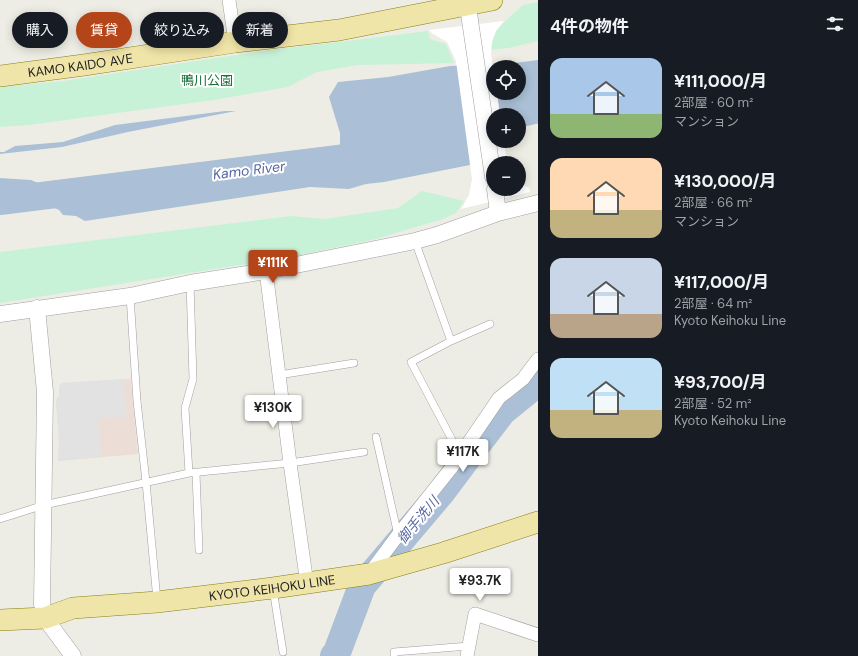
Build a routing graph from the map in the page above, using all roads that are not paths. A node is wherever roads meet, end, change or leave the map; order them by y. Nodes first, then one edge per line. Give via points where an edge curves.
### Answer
1 (229, 0) edge
2 (492, 0) edge
3 (467, 2) edge
4 (232, 18) edge
5 (288, 36) edge
6 (232, 43) edge
7 (0, 76) edge
8 (490, 156) edge
9 (496, 196) edge
10 (538, 203) edge
11 (498, 213) junction
12 (415, 241) junction
13 (266, 271) junction
14 (190, 283) junction
15 (130, 296) junction
16 (37, 308) junction
17 (0, 314) edge
18 (490, 324) dead end
19 (451, 342) junction
20 (538, 359) edge
21 (354, 363) dead end
22 (279, 375) junction
23 (376, 437) dead end
24 (364, 452) dead end
25 (460, 455) junction
26 (290, 463) junction
27 (192, 473) junction
28 (146, 482) junction
29 (44, 505) junction
30 (0, 519) edge
31 (538, 522) edge
32 (398, 535) junction
33 (199, 550) dead end
34 (369, 574) junction
35 (307, 584) junction
36 (273, 588) junction
37 (157, 602) junction
38 (45, 618) junction
39 (0, 620) edge
40 (538, 635) edge
41 (468, 651) edge
42 (283, 652) dead end
43 (73, 656) edge
44 (394, 656) edge

1 - 4 street
2 - 3 main road, KAMO KAIDO AVE
3 - 5 main road, KAMO KAIDO AVE via 339,30
3 - 8 street
6 - 7 main road, KAMO KAIDO AVE
9 - 11 street
10 - 11 street
11 - 12 street
12 - 13 street
12 - 19 lane
13 - 14 street
13 - 22 street
14 - 15 street
14 - 27 lane via 192,379 185,408
15 - 16 street
15 - 28 lane via 136,401
16 - 17 street
16 - 29 street via 45,392
18 - 19 lane
19 - 25 lane via 411,362
20 - 25 street via 523,379 499,398
21 - 22 lane
22 - 26 street
23 - 32 lane
24 - 26 lane
25 - 32 street
26 - 27 lane
26 - 35 street
27 - 28 lane
27 - 33 lane
28 - 29 lane
28 - 37 lane
29 - 30 lane
29 - 38 street via 42,604
31 - 34 main road, KYOTO KEIHOKU LINE
32 - 34 street
34 - 35 main road, KYOTO KEIHOKU LINE
35 - 36 main road, KYOTO KEIHOKU LINE
36 - 37 main road, KYOTO KEIHOKU LINE
36 - 42 lane
37 - 38 main road, KYOTO KEIHOKU LINE via 74,608
38 - 39 main road, KYOTO KEIHOKU LINE
38 - 43 street
40 - 41 street via 475,614
41 - 44 lane via 394,652

